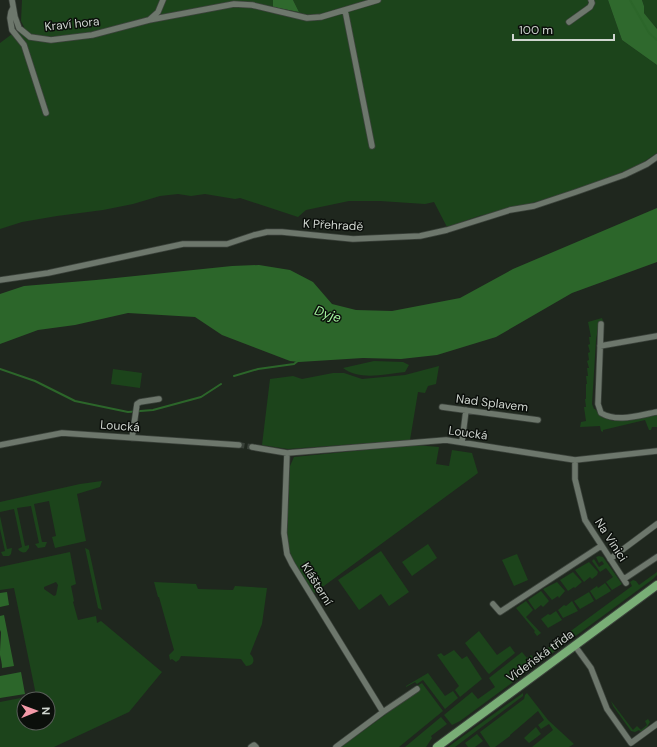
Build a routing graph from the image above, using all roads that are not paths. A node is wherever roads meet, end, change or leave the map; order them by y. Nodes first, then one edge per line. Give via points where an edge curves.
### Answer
1 (12, 0) edge
2 (163, 0) edge
3 (378, 0) edge
4 (591, 0) edge
5 (13, 8) junction
6 (345, 10) junction
7 (149, 20) junction
8 (569, 22) dead end
9 (46, 113) dead end
10 (372, 146) dead end
11 (657, 157) edge
12 (0, 280) edge
13 (601, 324) dead end
14 (657, 336) edge
15 (600, 346) junction
16 (159, 399) dead end
17 (442, 407) dead end
18 (466, 410) junction
19 (657, 412) edge
20 (538, 420) dead end
21 (132, 438) junction
22 (462, 442) junction
23 (239, 445) tunnel mouth
24 (0, 446) edge
25 (252, 447) tunnel mouth
26 (657, 451) edge
27 (287, 453) junction
28 (575, 460) junction
29 (657, 524) edge
30 (601, 546) junction
31 (657, 557) edge
32 (610, 559) junction
33 (657, 585) edge
34 (493, 604) dead end
35 (575, 646) junction
36 (417, 689) dead end
37 (384, 712) junction
38 (657, 724) edge
39 (336, 747) edge
40 (436, 747) edge

1 - 5 street, Kraví hora
2 - 7 street via 158,12
3 - 6 street, Kraví hora
4 - 8 street via 590,7
5 - 7 street, Kraví hora via 19,28 30,37 51,40 92,35
5 - 9 street, Kraví hora via 10,18 12,30 24,45
6 - 7 street, Kraví hora via 307,18 252,4 234,4
6 - 10 street
11 - 12 street, K Přehradě via 624,175 534,206 510,210 420,236 353,238 266,232 227,244 183,244 48,273
13 - 15 street
14 - 15 street
15 - 19 street via 598,404 601,413 608,417 620,418
16 - 21 street via 137,404
17 - 18 street, Nad Splavem
18 - 20 street, Nad Splavem
18 - 22 street
21 - 23 street, Loucká
21 - 24 street, Loucká via 62,433
22 - 27 street, Loucká via 446,440
22 - 28 street, Loucká
25 - 27 street, Loucká
26 - 28 street, Loucká
27 - 37 street, Klášterní via 284,533 287,554
28 - 30 street, Na Vinici via 575,478 585,520
29 - 32 street
30 - 32 street, Na Vinici
30 - 34 street via 500,612
31 - 32 street, Na Vinici via 625,581
33 - 35 main road, Vídeňská třída
35 - 38 street via 591,668 607,710 631,743
35 - 40 main road, Vídeňská třída
36 - 37 street
37 - 39 street

